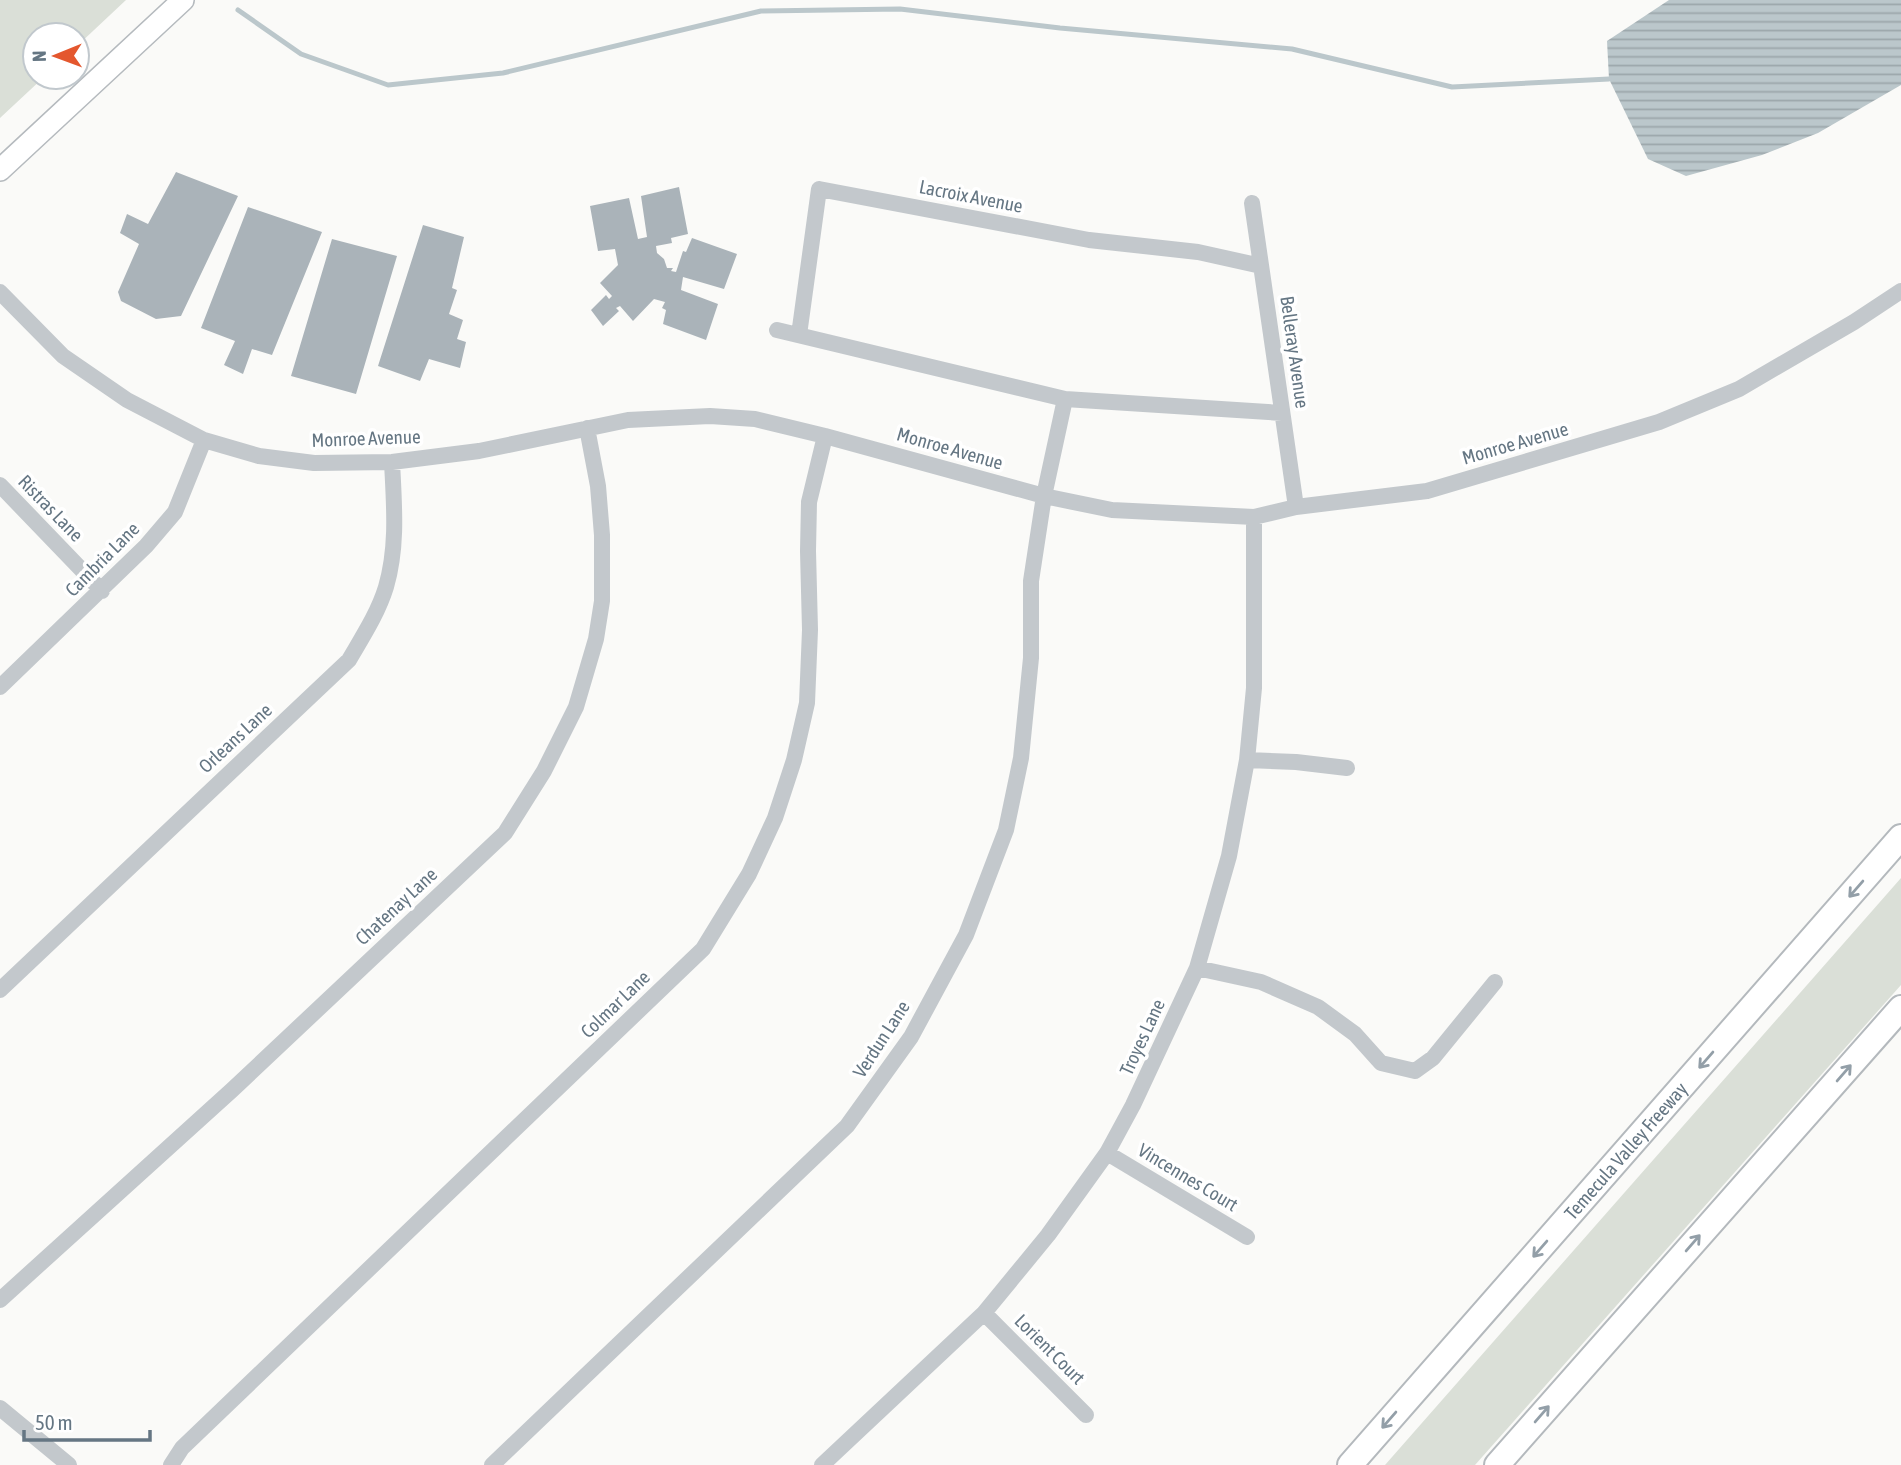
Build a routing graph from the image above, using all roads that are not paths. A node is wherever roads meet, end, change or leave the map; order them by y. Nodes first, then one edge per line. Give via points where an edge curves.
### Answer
1 (183, 0) edge
2 (0, 170) edge
3 (1252, 203) dead end
4 (1261, 266) junction
5 (1901, 291) edge
6 (0, 292) edge
7 (778, 330) dead end
8 (799, 335) junction
9 (1065, 399) junction
10 (1282, 413) junction
11 (587, 428) junction
12 (825, 436) junction
13 (204, 440) junction
14 (392, 462) junction
15 (0, 485) edge
16 (1044, 496) junction
17 (1296, 507) junction
18 (1254, 517) junction
19 (102, 591) junction
20 (0, 687) edge
21 (1247, 760) junction
22 (1347, 768) dead end
23 (1901, 837) edge
24 (1197, 968) junction
25 (1495, 982) dead end
26 (0, 990) edge
27 (1901, 1008) edge
28 (1107, 1153) junction
29 (1247, 1237) dead end
30 (0, 1300) edge
31 (984, 1313) junction
32 (0, 1408) edge
33 (1086, 1415) dead end
34 (69, 1465) edge
35 (171, 1465) edge
36 (492, 1465) edge
37 (822, 1465) edge
38 (1350, 1465) edge
39 (1497, 1465) edge

1 - 2 main road
3 - 4 street, Belleray Avenue
4 - 8 street, Lacroix Avenue via 1198,252 1088,240 819,189
4 - 10 street, Belleray Avenue
5 - 17 street, Monroe Avenue via 1738,389 1659,422 1427,491
6 - 13 street, Monroe Avenue via 63,356 127,400
7 - 8 street
8 - 9 street
9 - 10 street
9 - 16 street, Verdun Lane
10 - 17 street, Belleray Avenue
11 - 12 street, Monroe Avenue via 628,420 710,416 755,419
11 - 14 street, Monroe Avenue via 479,451
11 - 30 street, Chatenay Lane via 602,536 602,601 596,639 576,707 544,771 505,833
12 - 16 street, Monroe Avenue
12 - 35 street, Colmar Lane via 809,502 807,703 794,760 775,818 749,874 703,949 183,1448
13 - 14 street, Monroe Avenue via 259,456 314,463
13 - 19 street, Cambria Lane via 175,512
14 - 26 street, Orleans Lane via 395,525 386,587 349,660
15 - 19 street, Ristras Lane
16 - 18 street, Monroe Avenue via 1112,510
16 - 36 street, Verdun Lane via 1031,581 1031,658 1021,758 1006,830 966,935 911,1037 846,1126
17 - 18 street, Monroe Avenue
18 - 21 street, Troyes Lane via 1254,688
19 - 20 street, Cambria Lane
21 - 22 street
21 - 24 street, Troyes Lane via 1229,856
23 -> 38 highway, Temecula Valley Freeway
24 - 25 street via 1261,982 1318,1007 1355,1034 1381,1063 1415,1071 1433,1058
24 - 28 street, Troyes Lane
39 -> 27 highway
28 - 29 street, Vincennes Court
28 - 31 street, Troyes Lane via 1048,1236
31 - 33 street, Lorient Court
31 - 37 street, Troyes Lane
32 - 34 street

